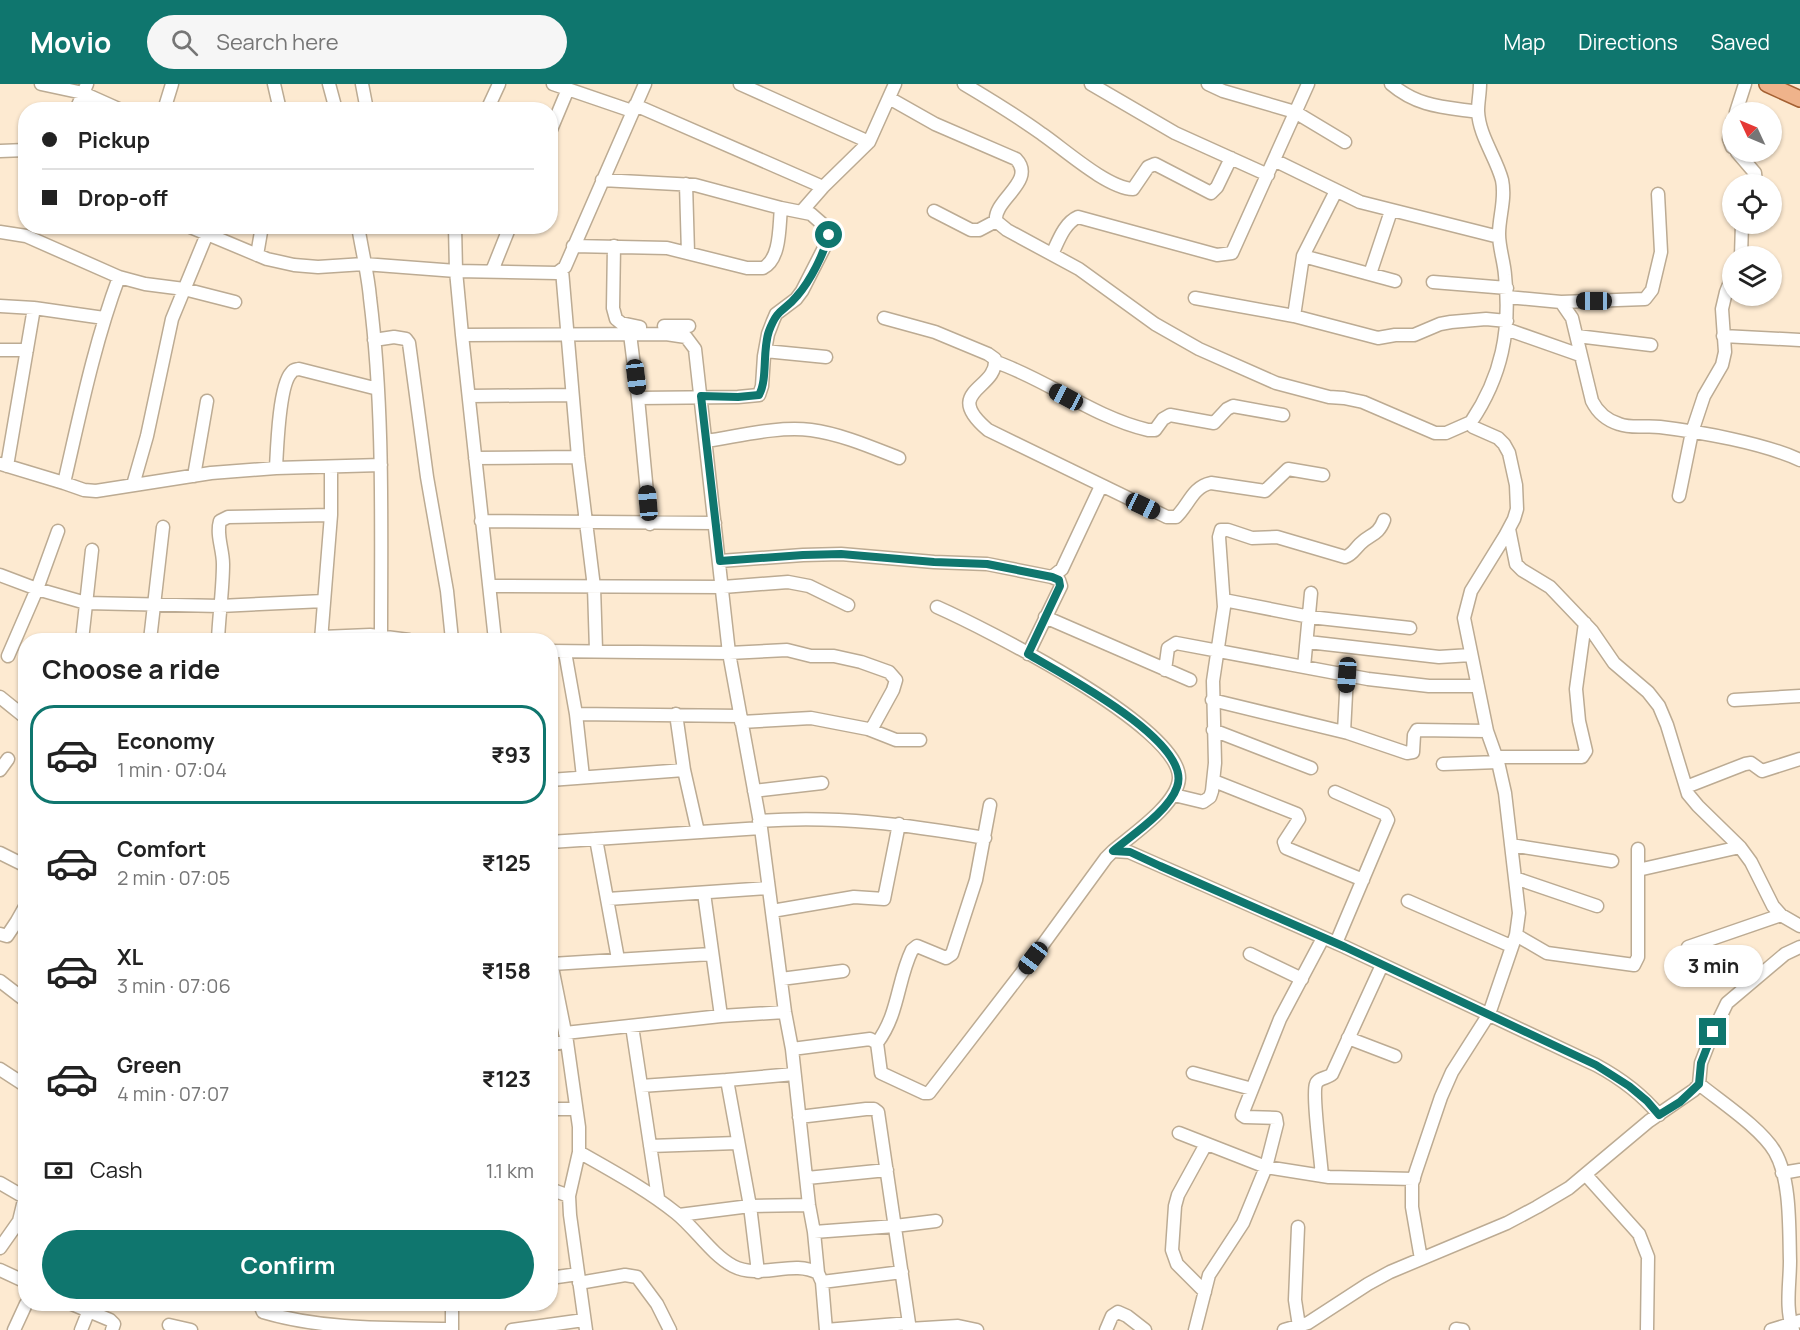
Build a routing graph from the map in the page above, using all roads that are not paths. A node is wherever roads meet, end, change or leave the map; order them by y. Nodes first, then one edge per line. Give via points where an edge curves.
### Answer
1 (41, 84) edge
2 (172, 84) edge
3 (274, 84) edge
4 (329, 84) edge
5 (362, 84) edge
6 (499, 84) edge
7 (553, 84) edge
8 (645, 84) edge
9 (740, 84) edge
10 (895, 84) edge
11 (964, 84) edge
12 (1091, 84) edge
13 (1208, 84) edge
14 (1308, 84) edge
15 (1391, 84) edge
16 (1480, 84) edge
17 (1744, 84) edge
18 (1767, 84) edge
19 (85, 89) edge
20 (568, 89) junction
21 (889, 98) junction
22 (1800, 99) edge
23 (107, 102) edge
24 (166, 102) edge
25 (278, 102) edge
26 (334, 102) edge
27 (365, 102) edge
28 (491, 102) edge
29 (1739, 102) edge
30 (634, 108) junction
31 (1295, 112) junction
32 (1478, 112) junction
33 (558, 113) edge
34 (869, 142) junction
35 (1345, 142) dead end
36 (18, 150) edge
37 (0, 151) edge
38 (1231, 158) junction
39 (1274, 160) junction
40 (1746, 162) edge
41 (1755, 174) edge
42 (1268, 175) junction
43 (602, 180) junction
44 (686, 184) junction
45 (823, 187) junction
46 (1336, 191) junction
47 (1658, 194) dead end
48 (781, 208) junction
49 (934, 211) dead end
50 (1391, 211) junction
51 (802, 212) junction
52 (996, 221) junction
53 (0, 232) edge
54 (207, 234) joint
55 (261, 234) edge
56 (359, 234) edge
57 (455, 234) edge
58 (507, 234) edge
59 (1499, 237) junction
60 (573, 246) junction
61 (614, 246) junction
62 (688, 254) junction
63 (1052, 254) junction
64 (257, 255) junction
65 (1303, 255) junction
66 (364, 264) junction
67 (562, 270) junction
68 (456, 271) junction
69 (492, 271) junction
70 (1370, 274) junction
71 (119, 277) junction
72 (1395, 281) dead end
73 (1433, 282) dead end
74 (184, 289) junction
75 (1507, 292) junction
76 (1196, 298) dead end
77 (236, 302) dead end
78 (1561, 302) junction
79 (0, 306) edge
80 (1723, 306) edge
81 (34, 308) junction
82 (1294, 316) junction
83 (104, 318) junction
84 (884, 318) dead end
85 (1506, 325) junction
86 (689, 326) dead end
87 (630, 334) junction
88 (462, 335) junction
89 (567, 336) junction
90 (1577, 336) junction
91 (1724, 336) junction
92 (374, 340) junction
93 (1800, 340) edge
94 (1651, 345) dead end
95 (0, 350) edge
96 (27, 350) junction
97 (765, 351) junction
98 (1580, 355) junction
99 (826, 357) dead end
100 (996, 362) junction
101 (378, 389) junction
102 (572, 395) junction
103 (470, 396) junction
104 (701, 396) junction
105 (638, 398) junction
106 (207, 401) dead end
107 (1283, 415) dead end
108 (1471, 422) junction
109 (1692, 432) junction
110 (706, 441) junction
111 (578, 457) junction
112 (475, 458) junction
113 (899, 458) dead end
114 (1800, 460) edge
115 (4, 465) edge
116 (381, 465) junction
117 (276, 468) junction
118 (332, 468) junction
119 (194, 476) junction
120 (1323, 476) dead end
121 (64, 483) junction
122 (134, 485) junction
123 (1101, 486) junction
124 (1679, 496) dead end
125 (331, 514) junction
126 (1384, 520) dead end
127 (481, 521) junction
128 (715, 523) junction
129 (587, 524) junction
130 (650, 524) junction
131 (163, 527) dead end
132 (1509, 529) junction
133 (58, 531) dead end
134 (92, 550) dead end
135 (720, 561) junction
136 (0, 575) edge
137 (1052, 577) junction
138 (490, 586) junction
139 (594, 587) junction
140 (723, 587) junction
141 (37, 589) junction
142 (1311, 593) dead end
143 (1224, 600) junction
144 (324, 601) junction
145 (86, 603) junction
146 (848, 605) dead end
147 (154, 606) junction
148 (220, 606) junction
149 (937, 607) dead end
150 (1045, 617) junction
151 (1310, 617) junction
152 (1585, 623) junction
153 (1410, 628) dead end
154 (83, 633) edge
155 (151, 633) edge
156 (218, 633) edge
157 (321, 633) edge
158 (381, 633) edge
159 (451, 633) edge
160 (494, 633) edge
161 (1308, 642) junction
162 (597, 650) junction
163 (558, 652) edge
164 (565, 652) junction
165 (1217, 652) junction
166 (729, 653) junction
167 (1028, 654) junction
168 (1471, 655) junction
169 (8, 656) dead end
170 (1304, 667) junction
171 (1165, 670) junction
172 (1347, 675) junction
173 (1190, 680) dead end
174 (1478, 686) junction
175 (1800, 696) edge
176 (0, 697) edge
177 (1212, 700) junction
178 (1734, 700) dead end
179 (18, 712) edge
180 (576, 714) junction
181 (676, 714) junction
182 (741, 719) junction
183 (871, 730) junction
184 (1213, 730) junction
185 (1487, 731) junction
186 (1344, 732) junction
187 (920, 740) dead end
188 (8, 759) dead end
189 (1800, 759) edge
190 (1497, 760) junction
191 (1443, 764) dead end
192 (1311, 768) dead end
193 (0, 770) edge
194 (684, 770) junction
195 (583, 777) junction
196 (558, 779) edge
197 (1214, 781) junction
198 (822, 783) dead end
199 (1686, 787) junction
200 (754, 791) junction
201 (1335, 792) dead end
202 (1174, 795) junction
203 (990, 805) dead end
204 (760, 824) junction
205 (899, 824) junction
206 (698, 832) junction
207 (985, 838) junction
208 (596, 839) junction
209 (558, 841) edge
210 (1511, 844) junction
211 (1740, 848) junction
212 (1638, 849) dead end
213 (1113, 851) junction
214 (0, 853) edge
215 (1612, 861) dead end
216 (18, 862) edge
217 (1638, 870) junction
218 (1515, 878) junction
219 (1363, 880) junction
220 (768, 888) junction
221 (704, 893) junction
222 (608, 899) junction
223 (1408, 901) dead end
224 (1597, 906) dead end
225 (772, 911) junction
226 (1781, 915) junction
227 (18, 926) edge
228 (1800, 926) edge
229 (0, 934) edge
230 (1323, 938) junction
231 (1514, 940) junction
232 (1336, 943) junction
233 (1688, 947) dead end
234 (1800, 947) edge
235 (711, 954) junction
236 (1250, 954) dead end
237 (618, 959) junction
238 (558, 960) edge
239 (1382, 965) junction
240 (843, 971) dead end
241 (781, 979) junction
242 (1302, 979) junction
243 (0, 981) edge
244 (18, 995) edge
245 (558, 996) edge
246 (785, 1012) junction
247 (1489, 1014) junction
248 (721, 1016) junction
249 (632, 1026) junction
250 (566, 1037) junction
251 (1348, 1038) junction
252 (558, 1040) edge
253 (876, 1043) junction
254 (792, 1049) junction
255 (1395, 1056) dead end
256 (0, 1070) edge
257 (1193, 1073) dead end
258 (794, 1074) junction
259 (727, 1080) junction
260 (18, 1081) edge
261 (1699, 1084) junction
262 (641, 1086) junction
263 (1252, 1089) junction
264 (558, 1109) edge
265 (575, 1109) junction
266 (1659, 1115) junction
267 (799, 1117) junction
268 (1179, 1133) dead end
269 (737, 1143) junction
270 (1206, 1144) junction
271 (650, 1146) junction
272 (579, 1152) junction
273 (1266, 1167) junction
274 (887, 1170) junction
275 (1800, 1170) edge
276 (1782, 1173) junction
277 (1586, 1175) junction
278 (1322, 1176) junction
279 (807, 1178) junction
280 (1414, 1179) junction
281 (0, 1183) edge
282 (18, 1192) edge
283 (558, 1192) edge
284 (569, 1196) junction
285 (658, 1198) junction
286 (809, 1205) junction
287 (750, 1206) junction
288 (679, 1215) junction
289 (936, 1221) dead end
290 (18, 1222) edge
291 (896, 1226) junction
292 (1298, 1227) dead end
293 (814, 1232) junction
294 (0, 1248) edge
295 (1421, 1259) junction
296 (0, 1270) edge
297 (758, 1272) junction
298 (902, 1272) junction
299 (18, 1278) edge
300 (558, 1278) edge
301 (820, 1278) junction
302 (579, 1279) junction
303 (1205, 1292) junction
304 (23, 1311) edge
305 (88, 1311) edge
306 (96, 1311) edge
307 (263, 1311) edge
308 (452, 1311) edge
309 (169, 1325) dead end
310 (296, 1325) edge
311 (585, 1325) edge
312 (1794, 1325) edge
313 (1299, 1326) junction
314 (909, 1327) edge
315 (666, 1329) edge
316 (14, 1330) edge
317 (81, 1330) edge
318 (112, 1330) edge
319 (191, 1330) edge
320 (452, 1330) edge
321 (512, 1330) edge
322 (826, 1330) edge
323 (977, 1330) edge
324 (1106, 1330) edge
325 (1145, 1330) edge
326 (1194, 1330) edge
327 (1284, 1330) edge
328 (1647, 1330) edge
329 (1771, 1330) edge

1 - 19 street
2 - 24 street
3 - 25 street
4 - 26 street
5 - 27 street
6 - 28 street
7 - 20 street
8 - 30 street
9 - 34 street
10 - 21 street
11 - 38 street via 1044,134 1098,174 1127,188 1133,189 1148,167 1155,164 1211,193
12 - 38 street via 1167,128
13 - 31 street
14 - 31 street
15 - 32 street via 1412,99 1431,106
16 - 32 street
17 - 29 street
18 - 22 main road
19 - 23 street
20 - 30 street
20 - 33 street
21 - 34 street
21 - 52 street via 935,124 1019,162 1016,188 996,213
30 - 43 street
30 - 45 street
31 - 35 street
31 - 39 street
32 - 59 street via 1502,181
34 - 45 street
36 - 37 street
38 - 42 street
39 - 42 street
39 - 46 street
40 - 41 street
42 - 63 street via 1229,255 1078,218 1065,229
43 - 44 street
43 - 60 street
44 - 48 street
44 - 62 street
45 - 51 street
46 - 50 street
46 - 65 street
47 - 78 street via 1661,252 1650,295 1639,301
48 - 51 street
48 - 62 street via 772,261 763,268
49 - 52 street via 971,230
50 - 59 street
50 - 70 street
51 - 97 street via 818,219 829,235 802,291 776,314
52 - 63 street
53 - 71 street via 26,236
54 - 64 street
54 - 74 street
55 - 64 street
56 - 66 street
57 - 68 street
58 - 69 street
59 - 75 street
60 - 61 street
60 - 67 street
61 - 62 street via 667,248
61 - 86 street via 616,319 627,326
63 - 108 street via 1155,324 1199,349 1276,383 1364,402 1435,433 1446,433
64 - 66 street via 318,267
65 - 70 street
65 - 82 street
66 - 68 street
66 - 92 street
67 - 69 street via 553,274
67 - 89 street
68 - 69 street
68 - 88 street
70 - 72 street
71 - 74 street
71 - 83 street
73 - 75 street
74 - 77 street
74 - 122 street via 167,340
75 - 78 street
75 - 85 street
76 - 82 street
78 - 90 street via 1572,318
79 - 81 street
80 - 91 street
81 - 83 street
81 - 96 street
82 - 85 street via 1378,339 1414,334 1451,322 1486,319
83 - 121 street
84 - 100 street via 935,332 993,356
85 - 98 street
85 - 108 street via 1500,364
87 - 89 street
87 - 104 street via 681,335 690,339 695,349
87 - 105 street
88 - 89 street
88 - 103 street
89 - 102 street
90 - 94 street
90 - 98 street
91 - 93 street
91 - 109 street via 1722,365 1704,396
92 - 101 street
92 - 159 street via 402,336 409,343
95 - 96 street
96 - 115 street
97 - 99 street
97 - 104 street via 759,395
98 - 109 street via 1592,401 1605,418 1626,427 1659,426
100 - 107 street via 1085,406 1148,430 1155,430 1170,416 1214,423 1233,406
100 - 123 street via 971,397 969,410 975,420 995,435
101 - 116 street
101 - 117 street via 299,369 292,372 281,410
102 - 103 street
102 - 111 street
103 - 112 street
104 - 105 street
104 - 110 street
105 - 130 street
106 - 119 street
108 - 132 street via 1473,427 1498,438 1509,453 1517,496
109 - 114 street
109 - 124 street
110 - 113 street via 810,430 856,441
110 - 128 street
111 - 112 street
111 - 129 street
112 - 127 street
115 - 121 street
116 - 118 street
116 - 158 street
117 - 118 street
117 - 119 street
118 - 125 street
119 - 122 street
120 - 123 street via 1288,469 1265,491 1205,484 1172,518
121 - 122 street via 96,491
123 - 137 street via 1062,569
125 - 144 street
125 - 148 street via 220,521
126 - 143 street via 1376,534 1345,557 1277,537 1252,537 1221,530
127 - 129 street
127 - 138 street
128 - 130 street
128 - 135 street
129 - 130 street
129 - 139 street
131 - 147 street
132 - 152 street via 1516,564 1550,587
132 - 168 street via 1466,604 1464,618
133 - 141 street
134 - 145 street
135 - 137 street via 841,554 987,564
135 - 140 street
136 - 141 street
137 - 150 street via 1059,580 1060,586
138 - 139 street
138 - 160 street
139 - 140 street
139 - 162 street
140 - 146 street via 799,583
140 - 166 street
141 - 145 street
141 - 169 street
142 - 151 street
143 - 151 street
143 - 165 street
144 - 148 street
144 - 157 street
145 - 147 street
145 - 154 street
147 - 148 street
147 - 155 street
148 - 156 street
149 - 167 street
150 - 167 street
150 - 171 street
151 - 153 street
151 - 161 street
152 - 190 street via 1576,688 1586,751 1578,757
152 - 199 street via 1614,663 1659,706
161 - 168 street via 1439,657
161 - 170 street
162 - 164 street
162 - 166 street
163 - 164 street
164 - 180 street
165 - 170 street
165 - 171 street via 1176,643 1168,648
165 - 177 street
166 - 182 street
166 - 183 street via 787,650 841,657 889,672 896,683
167 - 202 street via 1116,706 1154,737 1179,772
168 - 174 street
170 - 172 street
171 - 173 street
172 - 174 street via 1429,686
172 - 186 street
174 - 185 street
175 - 178 street
176 - 179 street
177 - 184 street
177 - 186 street
180 - 181 street
180 - 195 street
181 - 182 street
181 - 194 street
182 - 183 street via 811,718
182 - 200 street
183 - 187 street via 896,740
184 - 192 street
184 - 197 street
185 - 186 street via 1417,730 1410,753
185 - 190 street
188 - 193 street
189 - 199 street via 1762,771 1751,763 1745,764
190 - 191 street
190 - 210 street
194 - 195 street
194 - 206 street
195 - 196 street
197 - 202 street via 1203,802
197 - 219 street via 1297,814 1299,819 1284,842 1286,848
198 - 200 street
199 - 211 street via 1698,806
200 - 204 street
201 - 219 street via 1388,816
202 - 213 street
203 - 207 street
204 - 205 street via 785,819
204 - 206 street
204 - 220 street
205 - 207 street
205 - 225 street via 884,899 854,897
206 - 208 street
207 - 253 street via 952,954 946,958 917,946 912,950 893,1015
208 - 209 street
208 - 222 street
210 - 215 street
210 - 218 street
211 - 217 street
211 - 226 street
212 - 217 street
213 - 230 street via 1130,852
213 - 253 street via 930,1093 884,1076 879,1069
214 - 216 street
217 - 231 street via 1638,957 1634,965 1547,953
218 - 224 street
218 - 231 street via 1519,913
219 - 232 street
220 - 221 street
220 - 225 street
221 - 222 street
221 - 235 street
222 - 237 street
223 - 231 street
225 - 241 street
226 - 228 street
226 - 233 street
227 - 229 street via 7,936
230 - 232 street
230 - 242 street
231 - 247 street
232 - 239 street
234 - 261 street via 1785,954 1727,1003 1701,1063
235 - 237 street
235 - 248 street
236 - 242 street
237 - 238 street
239 - 247 street
239 - 251 street
240 - 241 street
241 - 246 street
242 - 263 street
243 - 244 street
245 - 250 street
246 - 248 street
246 - 254 street
247 - 266 street via 1614,1075
247 - 280 street via 1452,1072
248 - 249 street
249 - 250 street
249 - 262 street
250 - 252 street
250 - 265 street
251 - 255 street
251 - 278 street via 1332,1074 1316,1084
253 - 254 street via 866,1039
254 - 258 street
256 - 260 street
257 - 263 street
258 - 259 street
258 - 267 street
259 - 262 street
259 - 269 street
261 - 266 street
261 - 276 street via 1763,1137 1774,1150
262 - 271 street
263 - 273 street via 1242,1115 1277,1120
264 - 265 street
265 - 272 street
266 - 277 street
267 - 274 street via 874,1109 880,1116
267 - 279 street
268 - 270 street
269 - 271 street
269 - 287 street
270 - 273 street
270 - 303 street via 1178,1195 1172,1250 1177,1264
271 - 285 street
272 - 284 street
272 - 285 street
273 - 278 street
273 - 303 street via 1243,1222 1209,1275
274 - 279 street
274 - 291 street
275 - 276 street
276 - 312 street via 1788,1218 1788,1301
277 - 295 street via 1507,1224
277 - 328 street via 1639,1234 1648,1257
278 - 280 street
279 - 286 street
280 - 295 street via 1412,1207
281 - 282 street
283 - 284 street
284 - 302 street
285 - 288 street
286 - 287 street
286 - 293 street
287 - 288 street
287 - 297 street
288 - 297 street via 724,1260
289 - 291 street
290 - 294 street
291 - 293 street
291 - 298 street
292 - 313 street via 1295,1300
293 - 301 street
295 - 313 street via 1379,1277
296 - 299 street
297 - 301 street via 805,1268
298 - 301 street
298 - 314 street
300 - 302 street
301 - 322 street
302 - 311 street
302 - 315 street via 637,1277 657,1304
303 - 326 street
304 - 316 street
305 - 317 street
306 - 318 street via 112,1322
307 - 310 street
308 - 320 street
309 - 319 street
310 - 320 street
311 - 321 street
312 - 329 street
313 - 327 street
314 - 322 street
314 - 323 street via 958,1326
324 - 325 street via 1118,1312

